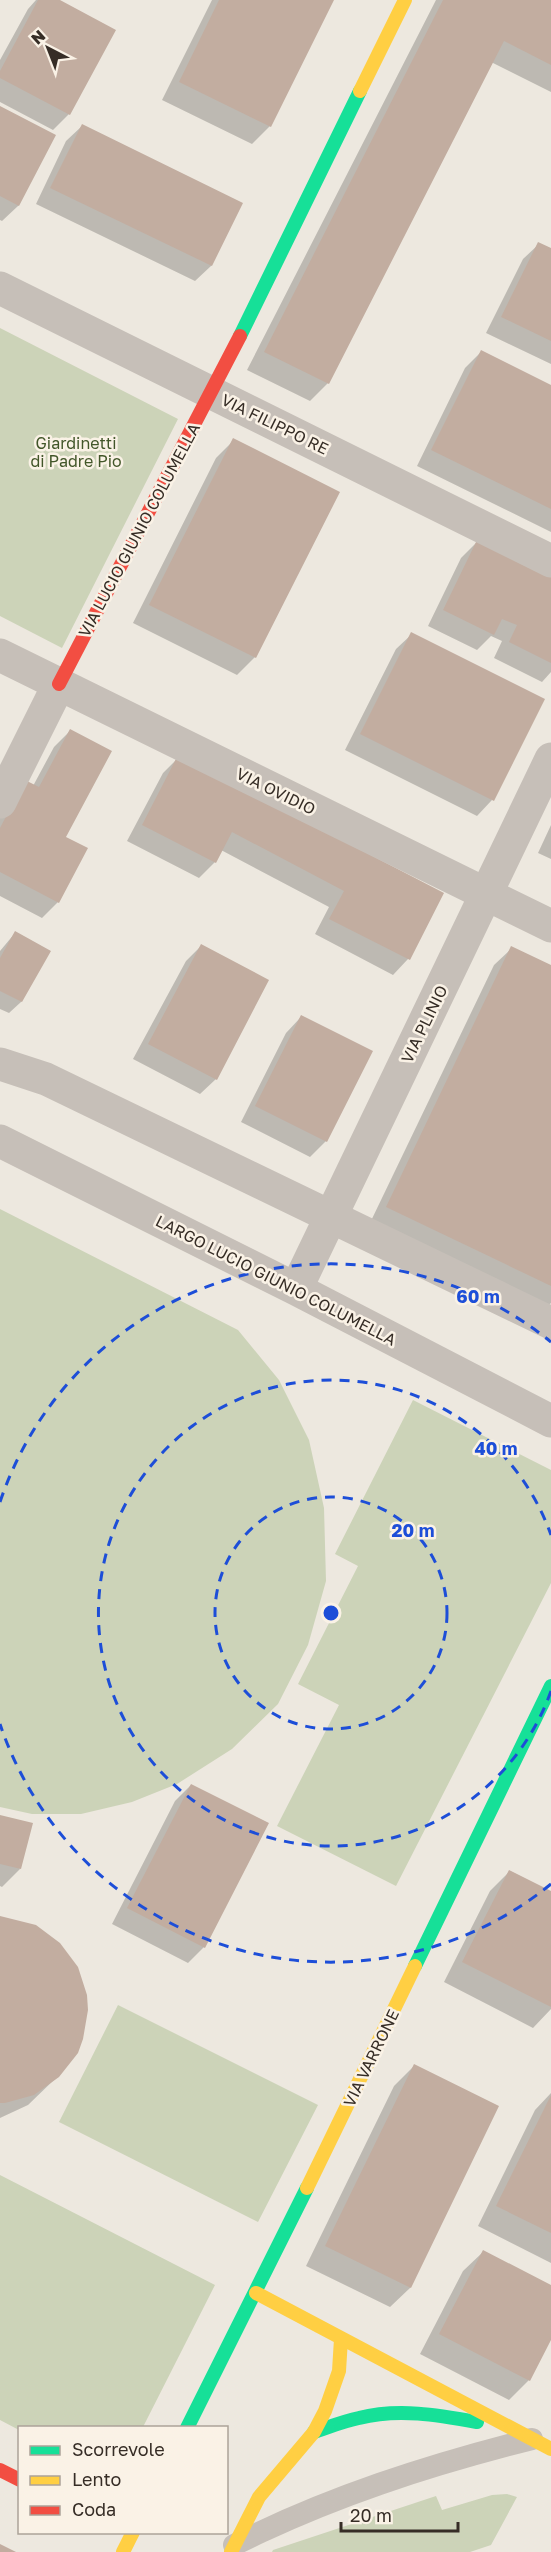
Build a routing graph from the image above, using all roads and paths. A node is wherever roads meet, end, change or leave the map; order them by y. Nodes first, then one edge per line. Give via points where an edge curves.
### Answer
1 (405, 0) edge
2 (0, 288) edge
3 (212, 393) junction
4 (551, 561) edge
5 (0, 656) edge
6 (58, 684) junction
7 (551, 759) edge
8 (0, 802) edge
9 (487, 894) junction
10 (551, 926) edge
11 (0, 1064) edge
12 (0, 1141) edge
13 (330, 1218) junction
14 (296, 1288) junction
15 (551, 1323) edge
16 (551, 1421) edge
17 (551, 1686) edge
18 (256, 2293) junction
19 (341, 2339) junction
20 (188, 2426) edge
21 (511, 2429) junction
22 (314, 2432) junction
23 (541, 2444) edge
24 (0, 2470) edge
25 (18, 2479) edge
26 (129, 2534) edge
27 (232, 2548) edge
28 (123, 2552) edge

1 - 3 street, VIA LUCIO GIUNIO COLUMELLA
2 - 3 street, VIA FILIPPO RE
3 - 4 street, VIA FILIPPO RE
3 - 6 street, VIA LUCIO GIUNIO COLUMELLA
5 - 6 street, VIA OVIDIO
6 - 8 street, VIA LUCIO GIUNIO COLUMELLA
6 - 9 street, VIA OVIDIO
7 - 9 street, VIA PLINIO
9 - 10 street, VIA OVIDIO
9 - 13 street, VIA PLINIO
11 - 13 street via 46,1079
12 - 14 street, LARGO LUCIO GIUNIO COLUMELLA
13 - 14 street, VIA PLINIO
13 - 15 street
14 - 16 street, LARGO LUCIO GIUNIO COLUMELLA
17 - 18 street, VIA VARRONE
18 - 19 street
18 - 20 street, VIA VARRONE
19 - 21 street
19 - 22 street via 333,2392
21 - 22 street via 414,2413 366,2416
21 - 23 street
22 - 27 street via 259,2497
23 - 27 lane via 452,2460 398,2477 279,2522
24 - 25 street
26 - 28 street

